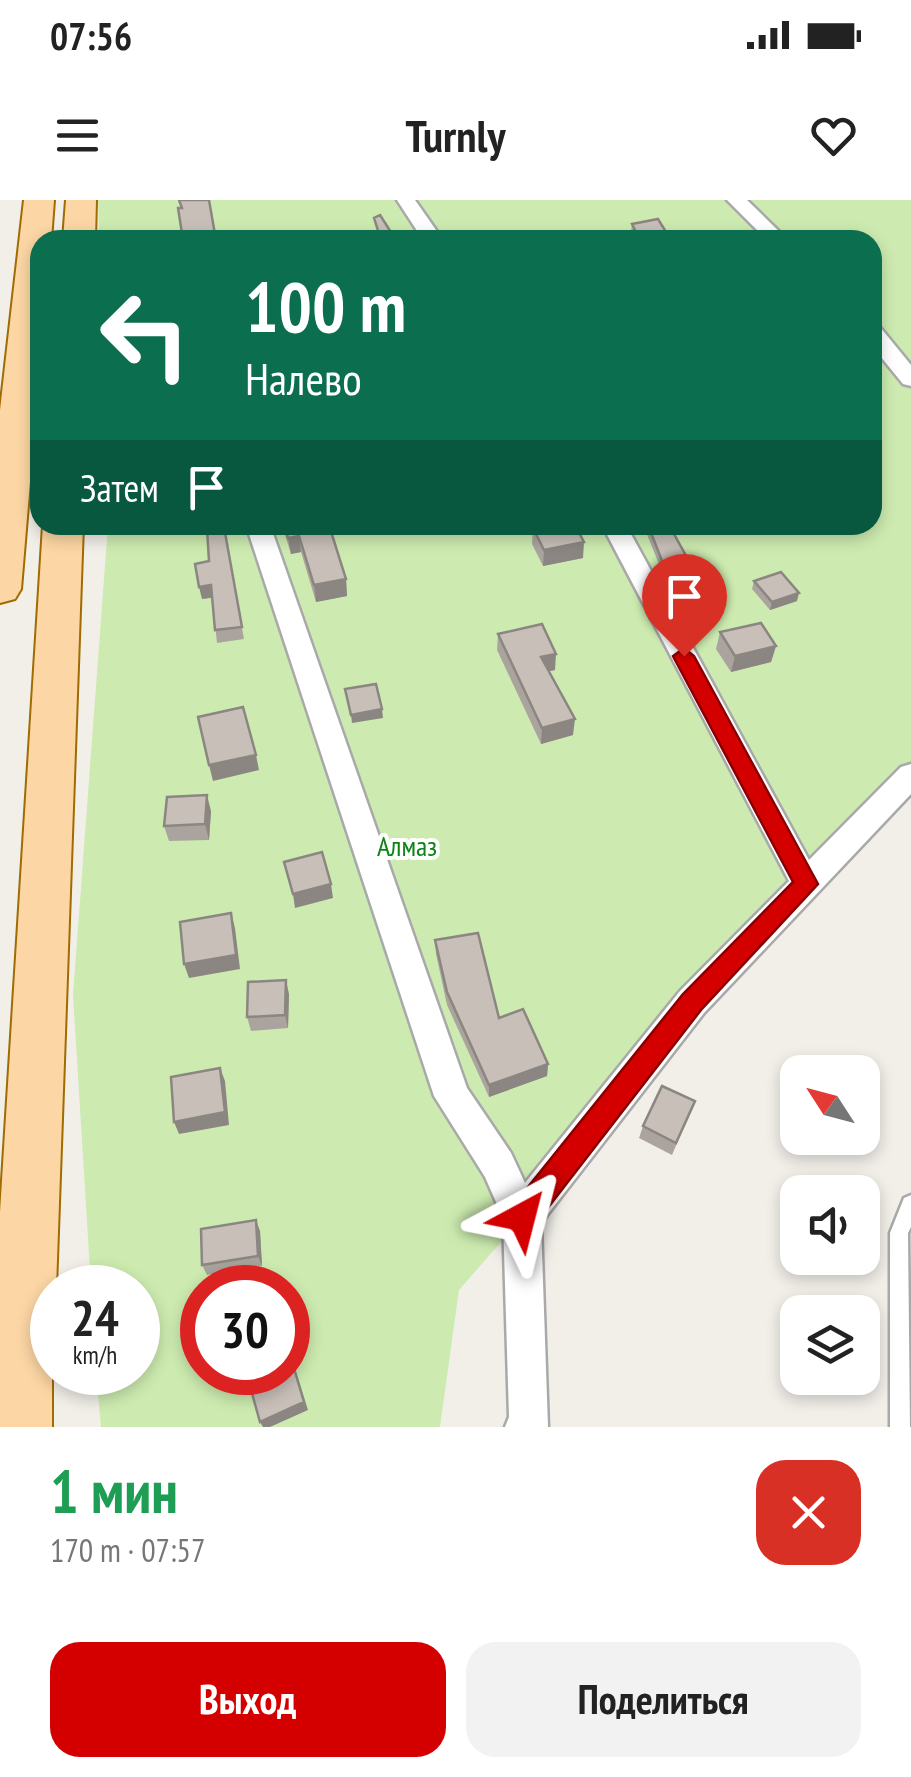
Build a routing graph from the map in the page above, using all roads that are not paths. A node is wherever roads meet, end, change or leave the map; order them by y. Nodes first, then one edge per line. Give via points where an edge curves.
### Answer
1 (39, 200) edge
2 (81, 200) edge
3 (406, 200) edge
4 (736, 200) edge
5 (36, 230) edge
6 (80, 230) edge
7 (426, 230) edge
8 (768, 230) edge
9 (30, 290) edge
10 (882, 353) edge
11 (911, 380) edge
12 (63, 535) edge
13 (261, 535) edge
14 (619, 535) edge
15 (0, 589) edge
16 (911, 774) edge
17 (806, 884) junction
18 (911, 1204) edge
19 (522, 1217) junction
20 (19, 1427) edge
21 (526, 1427) edge
22 (900, 1427) edge

1 - 5 main road
2 - 6 main road
3 - 7 street
4 - 8 street
9 - 15 main road
10 - 11 street
12 - 20 main road
13 - 19 street via 452,1096 498,1165
14 - 17 street
16 - 17 street
17 - 19 street via 692,1002
18 - 22 lane via 899,1233
19 - 21 street

